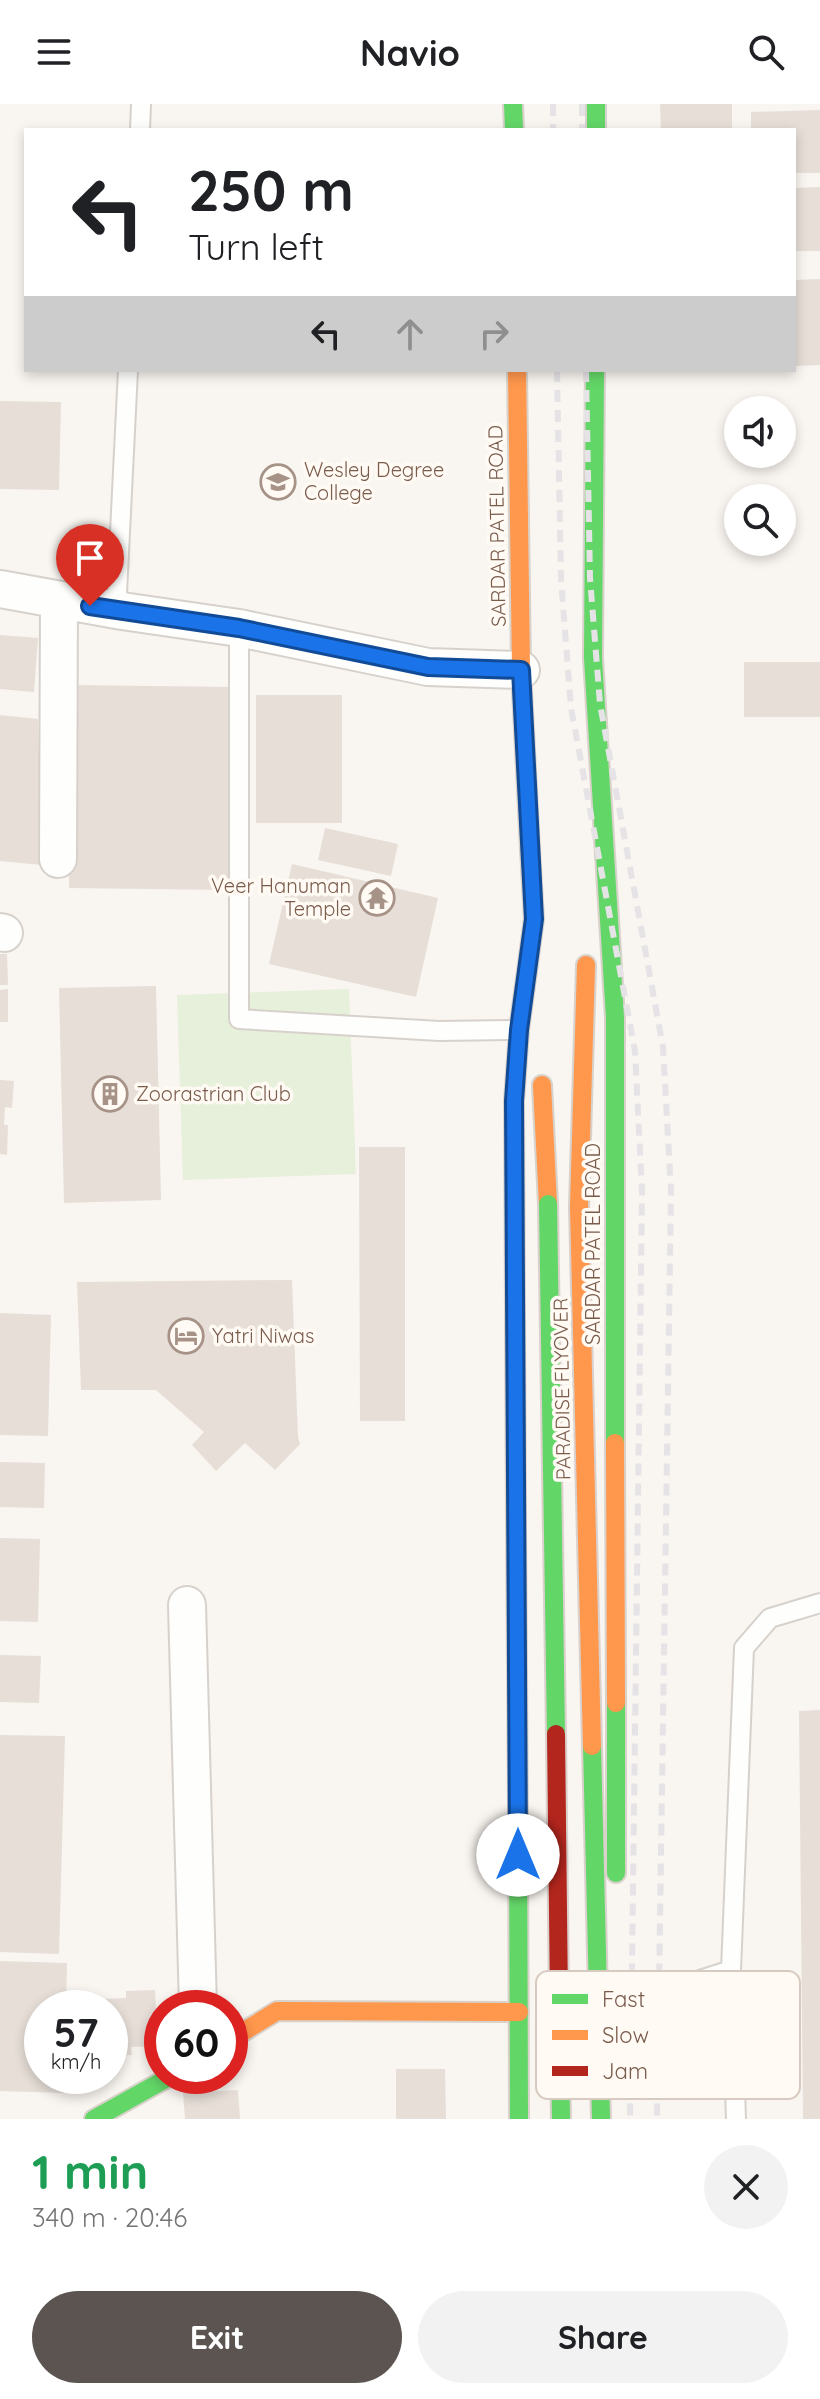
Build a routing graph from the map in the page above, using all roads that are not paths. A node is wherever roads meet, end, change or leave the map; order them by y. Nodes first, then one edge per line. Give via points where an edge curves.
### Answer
1 (141, 104) edge
2 (513, 104) edge
3 (596, 104) edge
4 (140, 128) edge
5 (514, 128) edge
6 (596, 128) edge
7 (128, 372) edge
8 (517, 372) edge
9 (595, 372) edge
10 (0, 589) edge
11 (59, 600) junction
12 (122, 611) junction
13 (239, 628) junction
14 (593, 658) junction
15 (521, 670) junction
16 (58, 859) dead end
17 (588, 878) dead end
18 (534, 919) junction
19 (586, 940) dead end
20 (539, 1014) dead end
21 (519, 1030) junction
22 (541, 1062) dead end
23 (820, 1603) edge
24 (187, 1605) dead end
25 (616, 1895) dead end
26 (731, 1970) joint
27 (559, 1971) edge
28 (597, 1971) edge
29 (727, 1971) edge
30 (198, 1990) edge
31 (519, 2012) junction
32 (248, 2029) edge
33 (144, 2091) edge
34 (561, 2099) edge
35 (601, 2099) edge
36 (618, 2099) edge
37 (735, 2099) edge
38 (94, 2119) edge
39 (519, 2119) edge
40 (561, 2119) edge
41 (601, 2119) edge
42 (618, 2119) edge
43 (736, 2119) edge

1 - 4 lane
2 - 5 main road
3 - 6 main road
7 - 12 lane via 117,593
8 - 15 main road, SARDAR PATEL ROAD
9 - 14 main road, SARDAR PATEL ROAD
10 - 11 street
11 - 12 street
11 - 16 street
12 - 13 street
13 - 15 street via 428,667
13 - 21 lane via 239,1019 439,1031
14 - 17 main road
14 - 25 main road, SARDAR PATEL ROAD via 615,1018
15 - 18 main road, SARDAR PATEL ROAD
18 - 20 main road
18 - 21 main road, SARDAR PATEL ROAD
19 - 28 main road, PARADISE FLYOVER, bridge via 579,1207
21 - 31 main road, SARDAR PATEL ROAD via 514,1101
22 - 27 main road, PARADISE FLYOVER, bridge via 548,1204
23 - 26 lane via 770,1618 744,1648
24 - 30 street
26 - 29 lane
31 - 32 main road via 277,2011
31 - 39 main road, SARDAR PATEL ROAD
33 - 38 main road
34 - 40 main road, PARADISE FLYOVER, bridge
35 - 41 main road, PARADISE FLYOVER, bridge
36 - 42 main road
37 - 43 lane

